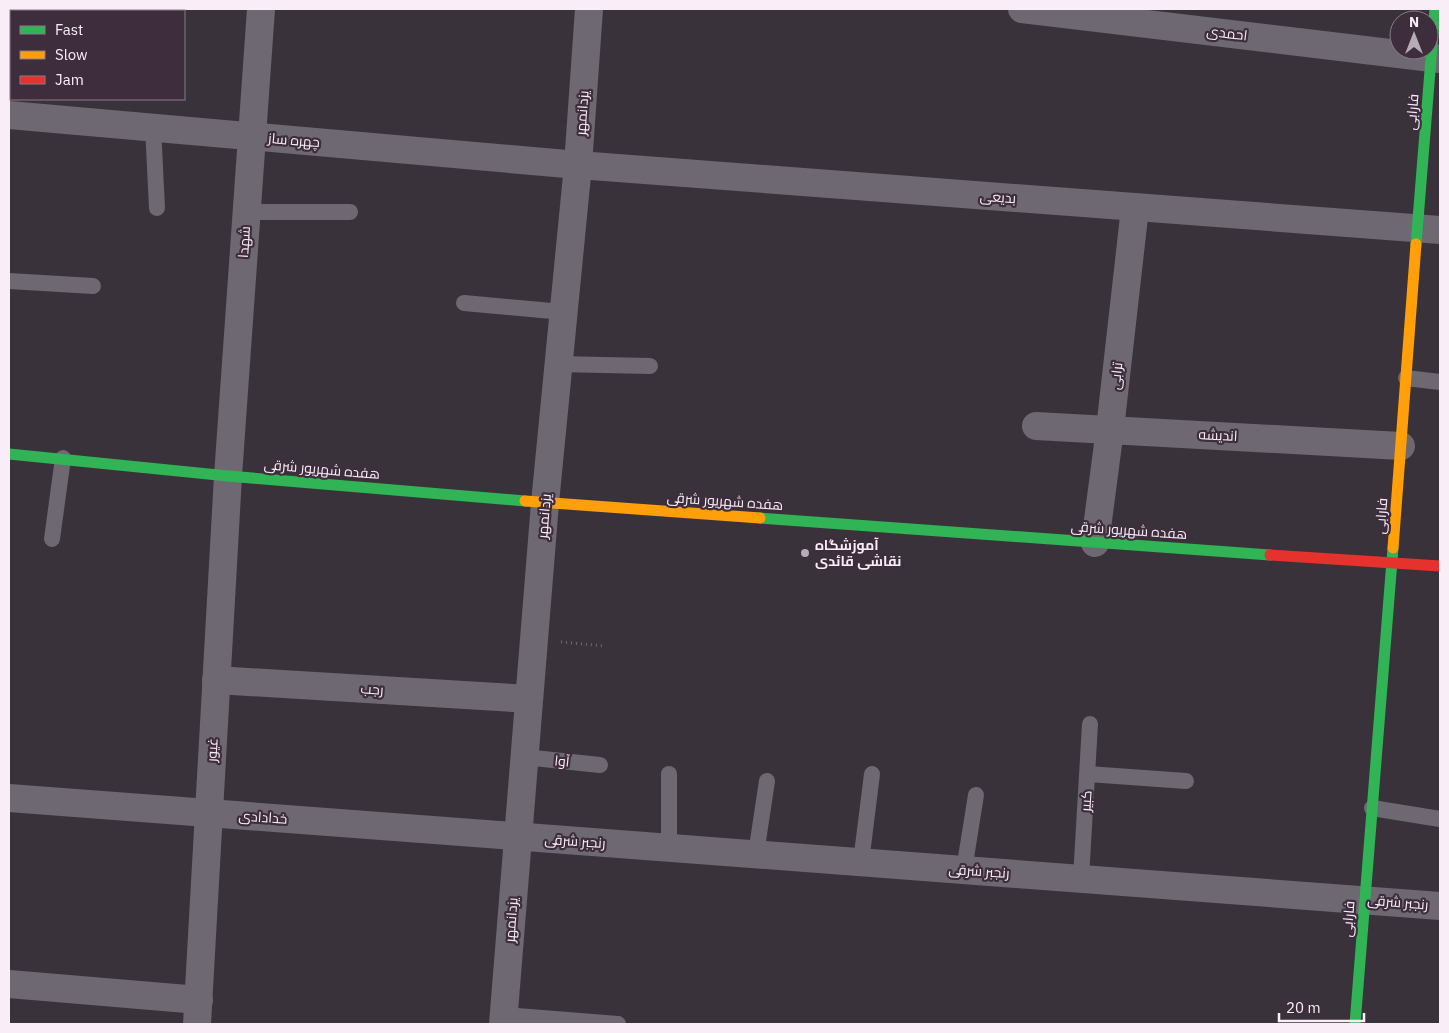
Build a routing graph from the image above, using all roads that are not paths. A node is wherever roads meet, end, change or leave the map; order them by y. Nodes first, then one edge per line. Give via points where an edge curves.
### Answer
1 (261, 9) edge
2 (589, 9) edge
3 (1022, 9) edge
4 (1389, 52) edge
5 (1436, 60) edge
6 (9, 115) edge
7 (153, 127) junction
8 (252, 136) junction
9 (578, 164) junction
10 (157, 208) dead end
11 (1135, 208) junction
12 (247, 212) junction
13 (350, 212) dead end
14 (1429, 229) edge
15 (9, 281) edge
16 (93, 286) dead end
17 (464, 302) dead end
18 (563, 312) junction
19 (558, 364) junction
20 (650, 366) dead end
21 (1406, 378) junction
22 (1440, 382) edge
23 (1036, 426) dead end
24 (1110, 429) junction
25 (1401, 446) junction
26 (9, 454) edge
27 (63, 458) junction
28 (228, 476) junction
29 (545, 503) junction
30 (52, 539) dead end
31 (1095, 543) junction
32 (1392, 564) junction
33 (1440, 566) edge
34 (216, 680) junction
35 (529, 699) junction
36 (1090, 724) dead end
37 (524, 757) junction
38 (600, 765) dead end
39 (669, 774) dead end
40 (872, 774) dead end
41 (1088, 774) junction
42 (767, 781) dead end
43 (1186, 781) dead end
44 (976, 795) dead end
45 (9, 798) edge
46 (1372, 808) junction
47 (209, 813) junction
48 (1440, 819) edge
49 (518, 836) junction
50 (669, 848) junction
51 (756, 854) junction
52 (861, 862) junction
53 (964, 870) junction
54 (1081, 878) junction
55 (1365, 899) junction
56 (1440, 906) edge
57 (9, 984) edge
58 (198, 1012) edge
59 (504, 1020) edge
60 (618, 1024) edge
61 (1355, 1024) edge

1 - 8 street, شهدا
2 - 9 street, یزدانمهر
3 - 4 street, احمدی
5 - 14 street, فارابی
6 - 7 street, چهره ساز
7 - 8 street, چهره ساز
7 - 10 lane
8 - 9 street, چهره ساز
8 - 12 street, شهدا
9 - 11 street, بدیعی
9 - 18 street, یزدانمهر
11 - 14 street, بدیعی
11 - 24 street, ترابی
12 - 13 lane
12 - 28 street, شهدا
14 - 21 street, فارابی
15 - 16 lane
17 - 18 lane
18 - 19 street, یزدانمهر
19 - 20 lane
19 - 29 street, یزدانمهر
21 - 22 lane
21 - 25 street, فارابی
23 - 24 street, اندیشه
24 - 25 street, اندیشه
24 - 31 street, ترابی
25 - 32 street, فارابی
26 - 27 street, هفده شهریور شرقی
27 - 28 street, هفده شهریور شرقی
27 - 30 lane
28 - 29 street, هفده شهریور شرقی
28 - 34 street, غیور
29 - 31 street, هفده شهریور شرقی
29 - 35 street, یزدانمهر
31 - 32 street, هفده شهریور شرقی
32 - 33 street, هفده شهریور شرقی
32 - 46 street, فارابی
34 - 35 street, رجب
34 - 47 street, غیور
35 - 37 street, یزدانمهر
36 - 41 lane, کبیر
37 - 38 lane, آوا
37 - 49 street, یزدانمهر
39 - 50 lane
40 - 52 lane
41 - 43 lane
41 - 54 lane, کبیر
42 - 51 lane
44 - 53 lane
45 - 47 street, خدادادی
46 - 48 lane
46 - 55 street, فارابی
47 - 49 street, خدادادی
47 - 58 street, غیور
49 - 50 street, رنجبر شرقی
49 - 59 street, یزدانمهر
50 - 51 street, رنجبر شرقی
51 - 52 street, رنجبر شرقی
52 - 53 street, رنجبر شرقی
53 - 54 street, رنجبر شرقی
54 - 55 street, رنجبر شرقی
55 - 56 street, رنجبر شرقی
55 - 61 street, فارابی
57 - 58 street
59 - 60 lane

